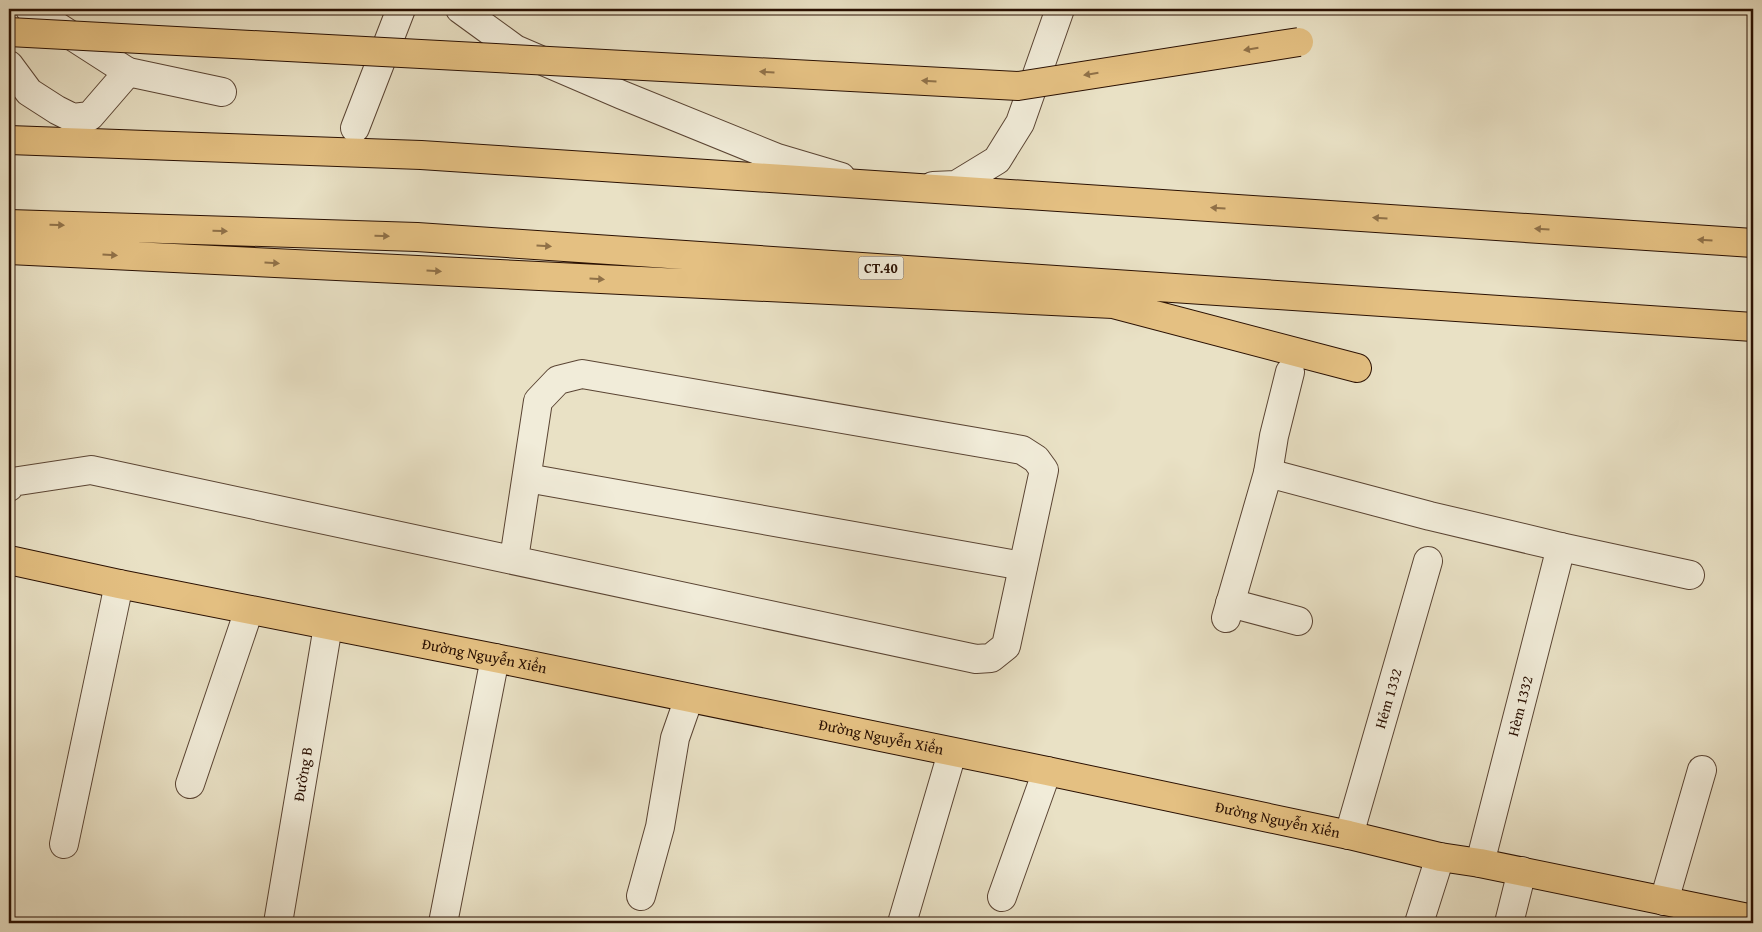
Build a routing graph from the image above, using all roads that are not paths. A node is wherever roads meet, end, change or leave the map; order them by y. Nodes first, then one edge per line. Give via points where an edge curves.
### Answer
1 (30, 9) edge
2 (401, 9) edge
3 (460, 9) edge
4 (1060, 9) edge
5 (9, 32) edge
6 (1300, 42) dead end
7 (9, 65) edge
8 (128, 72) junction
9 (222, 92) dead end
10 (355, 128) dead end
11 (9, 140) edge
12 (9, 224) edge
13 (1753, 243) edge
14 (9, 250) edge
15 (1753, 326) edge
16 (1357, 368) dead end
17 (1290, 372) dead end
18 (1268, 473) junction
19 (527, 478) junction
20 (9, 487) edge
21 (1561, 547) junction
22 (514, 559) junction
23 (9, 560) edge
24 (1428, 561) dead end
25 (1023, 566) junction
26 (1690, 575) dead end
27 (119, 584) junction
28 (249, 610) junction
29 (1298, 621) dead end
30 (328, 626) junction
31 (495, 658) junction
32 (689, 698) junction
33 (952, 753) junction
34 (1702, 770) dead end
35 (1047, 771) junction
36 (190, 784) dead end
37 (1349, 835) junction
38 (64, 844) dead end
39 (1440, 857) junction
40 (1480, 863) junction
41 (1522, 871) junction
42 (641, 896) dead end
43 (1002, 897) dead end
44 (1664, 901) junction
45 (1753, 919) edge
46 (278, 923) edge
47 (443, 923) edge
48 (902, 923) edge
49 (1419, 923) edge
50 (1509, 923) edge

1 - 8 street
2 - 10 street
3 - 4 street via 515,49 777,158 855,182 917,187 956,185 997,160 1020,123
6 -> 5 main road, bridge via 1018,86
7 - 8 street via 30,92 73,118 90,116
8 - 9 street
13 -> 11 main road via 421,154
12 -> 15 main road, CT.40 via 417,238
14 -> 16 main road via 1113,304
17 - 18 street
18 - 21 street
18 - 29 street via 1228,611
19 - 22 street
19 - 25 street
19 - 25 street via 538,401 558,380 582,374 1022,450 1036,459 1044,470
20 - 22 street via 12,482 91,470
21 - 26 street
21 - 40 street, Hèm 1332
22 - 25 street via 976,659 992,658 1006,646
23 - 27 main road, Đường Nguyễn Xiển
24 - 37 street, Hẻm 1332
27 - 28 main road, Đường Nguyễn Xiển
27 - 38 street
28 - 30 main road, Đường Nguyễn Xiển
28 - 36 street
30 - 31 main road, Đường Nguyễn Xiển
30 - 46 street, Đường B
31 - 32 main road, Đường Nguyễn Xiển
31 - 47 street
32 - 33 main road, Đường Nguyễn Xiển
32 - 42 street via 674,738 660,827
33 - 35 main road, Đường Nguyễn Xiển
33 - 48 street
34 - 44 street
35 - 37 main road, Đường Nguyễn Xiển
35 - 43 street
37 - 39 main road, Đường Nguyễn Xiển
39 - 40 main road, Đường Nguyễn Xiển
39 - 49 street
40 - 41 main road, Đường Nguyễn Xiển
41 - 44 main road, Đường Nguyễn Xiển
41 - 50 street
44 - 45 main road, Đường Nguyễn Xiển

